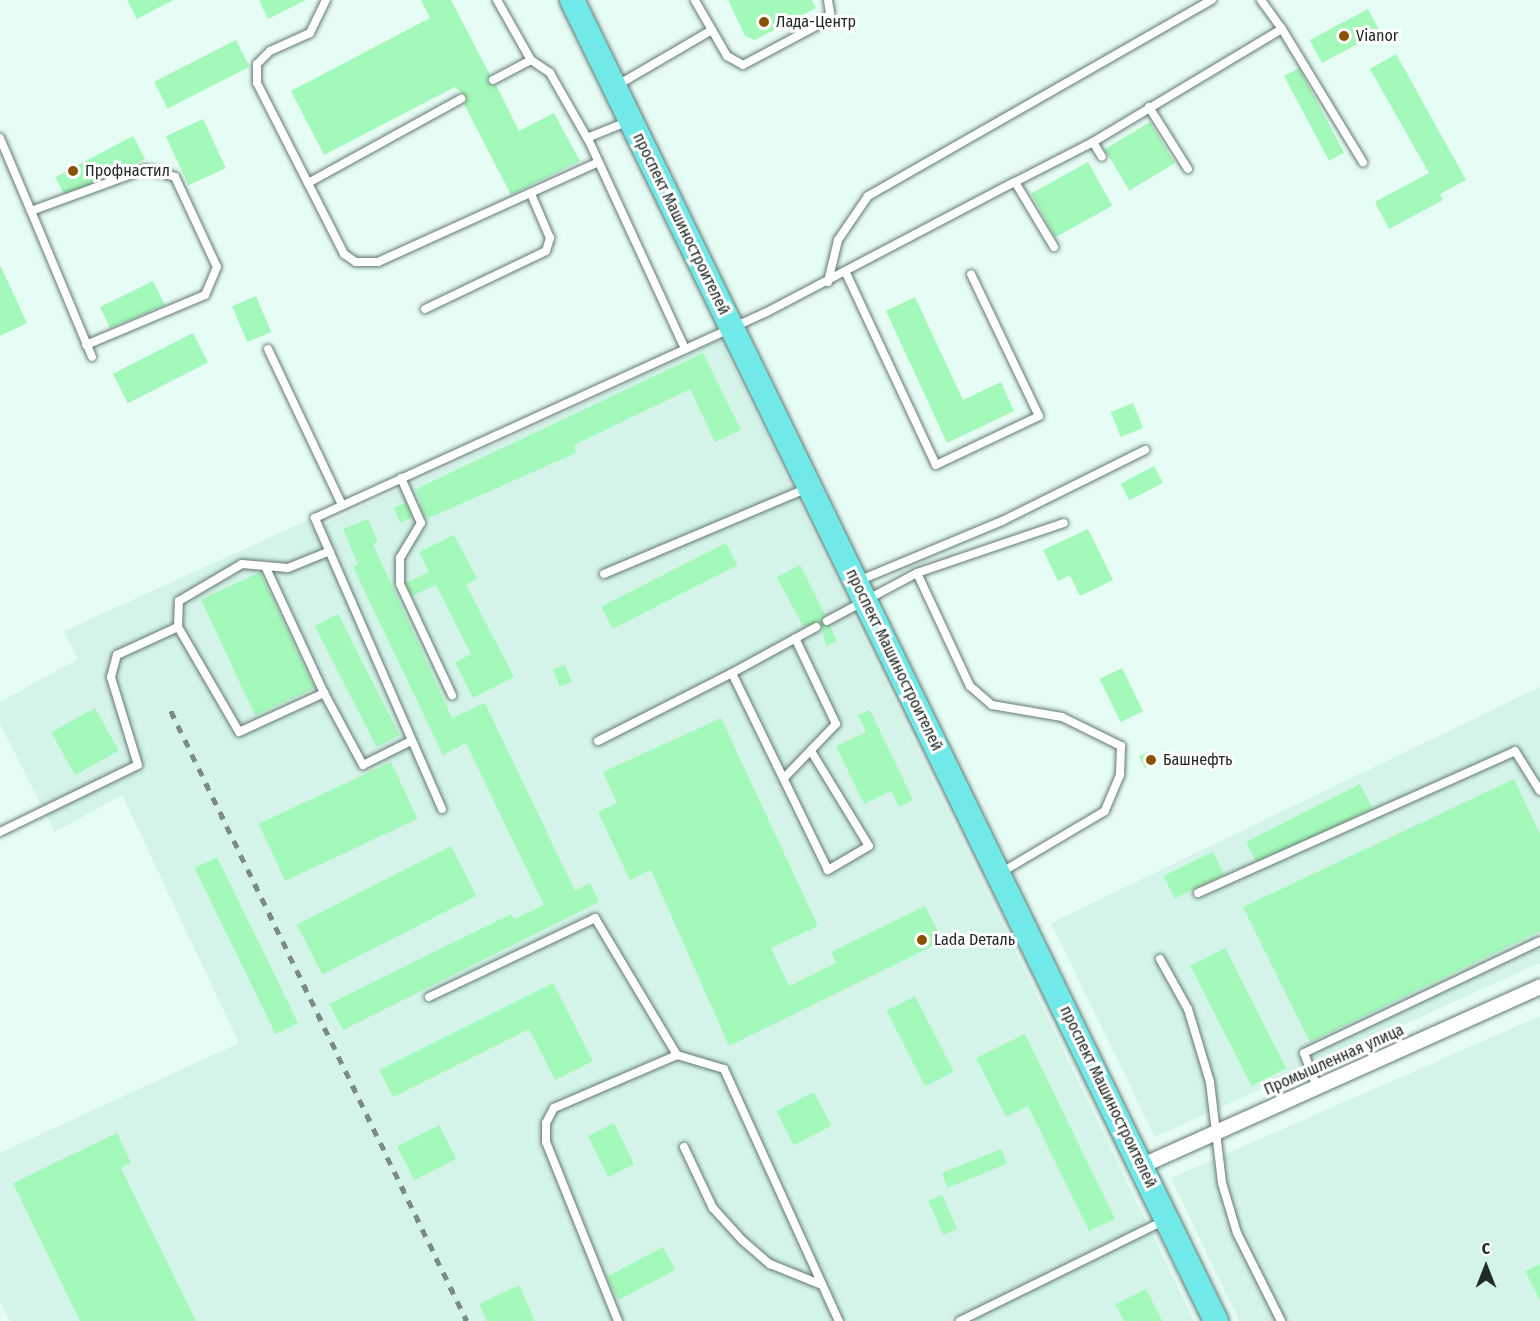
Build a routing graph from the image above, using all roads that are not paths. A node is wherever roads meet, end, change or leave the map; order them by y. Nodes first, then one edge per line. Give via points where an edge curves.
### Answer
1 (326, 0) edge
2 (497, 0) edge
3 (572, 0) edge
4 (695, 0) edge
5 (828, 0) edge
6 (1212, 0) edge
7 (1261, 0) edge
8 (1282, 29) junction
9 (712, 30) junction
10 (531, 60) junction
11 (493, 80) dead end
12 (614, 87) junction
13 (461, 99) dead end
14 (1149, 107) junction
15 (631, 120) junction
16 (0, 138) edge
17 (587, 138) junction
18 (1093, 142) junction
19 (1102, 157) dead end
20 (598, 162) junction
21 (1363, 162) dead end
22 (1188, 169) dead end
23 (1015, 182) junction
24 (308, 183) junction
25 (531, 194) junction
26 (31, 211) junction
27 (1054, 247) dead end
28 (846, 273) junction
29 (971, 274) dead end
30 (828, 282) junction
31 (425, 309) dead end
32 (731, 325) junction
33 (86, 345) junction
34 (268, 349) dead end
35 (685, 349) junction
36 (92, 357) dead end
37 (1145, 450) dead end
38 (401, 478) junction
39 (809, 488) junction
40 (342, 505) junction
41 (1064, 523) dead end
42 (330, 551) junction
43 (265, 566) junction
44 (917, 573) junction
45 (604, 574) dead end
46 (861, 590) junction
47 (827, 621) dead end
48 (178, 627) junction
49 (816, 627) dead end
50 (795, 638) junction
51 (732, 673) junction
52 (324, 693) junction
53 (452, 695) dead end
54 (411, 741) junction
55 (598, 741) dead end
56 (811, 752) junction
57 (784, 778) junction
58 (1540, 791) edge
59 (442, 809) dead end
60 (0, 832) edge
61 (998, 874) junction
62 (1198, 893) dead end
63 (1540, 941) edge
64 (1160, 959) dead end
65 (1540, 986) edge
66 (429, 997) dead end
67 (677, 1056) junction
68 (1317, 1088) junction
69 (1216, 1131) junction
70 (684, 1147) dead end
71 (1142, 1166) junction
72 (1167, 1219) junction
73 (822, 1285) junction
74 (618, 1321) edge
75 (839, 1321) edge
76 (960, 1321) edge
77 (1216, 1321) edge
78 (1281, 1321) edge

1 - 24 lane via 310,33 270,51 257,64 257,83
2 - 10 lane
3 - 12 main road, проспект Машиностроителей
4 - 9 lane
5 - 9 lane via 830,13 824,22 743,65 727,56
6 - 30 lane via 868,196 838,240
7 - 8 lane
8 - 14 lane
8 - 21 lane
9 - 12 lane
10 - 11 lane
10 - 17 lane via 550,73
12 - 15 main road, проспект Машиностроителей
13 - 24 lane
14 - 18 lane
14 - 22 lane
15 - 17 lane
15 - 32 main road, проспект Машиностроителей
16 - 26 lane
17 - 20 lane
18 - 19 lane
18 - 23 lane
20 - 25 lane
20 - 35 lane
23 - 27 lane
23 - 28 lane
24 - 25 lane via 344,254 356,262 378,262
25 - 31 lane via 550,238 546,251
26 - 33 lane
26 - 33 lane via 154,167 175,177 218,267 205,295
28 - 29 lane via 936,465 1039,416
28 - 30 lane
30 - 32 lane
32 - 35 lane
32 - 39 main road, проспект Машиностроителей
33 - 36 lane
34 - 40 lane
35 - 38 lane
37 - 46 lane
38 - 40 lane
38 - 53 lane via 421,523 400,558 400,584
39 - 45 lane
39 - 46 main road, проспект Машиностроителей
40 - 42 lane via 315,518
41 - 44 lane
42 - 43 lane via 288,567
42 - 54 lane
43 - 48 lane via 242,564 179,601
43 - 52 lane
44 - 46 lane
44 - 61 lane via 970,686 992,705 1062,717 1122,746 1120,775 1105,811
46 - 47 lane
46 - 61 main road, проспект Машиностроителей
48 - 52 lane via 239,732
48 - 60 lane via 117,655 111,676 138,765
49 - 50 lane
50 - 51 lane
50 - 56 lane via 836,724
51 - 55 lane
51 - 57 lane
52 - 54 lane via 363,765
54 - 59 lane
56 - 57 lane
56 - 57 lane via 869,846 828,870
58 - 62 lane via 1515,751
61 - 71 main road, проспект Машиностроителей
63 - 68 lane via 1304,1053
64 - 69 lane via 1188,1009 1210,1082
65 - 68 street, Промышленная улица
66 - 67 lane via 595,918
67 - 73 lane via 724,1069
67 - 74 lane via 554,1108 546,1123 546,1142
68 - 69 street, Промышленная улица
69 - 71 street, Промышленная улица
69 - 78 lane via 1222,1183 1237,1233
70 - 73 lane via 713,1208 742,1240 770,1264
71 - 72 main road, проспект Машиностроителей
72 - 76 lane
72 - 77 main road, проспект Машиностроителей
73 - 75 lane

